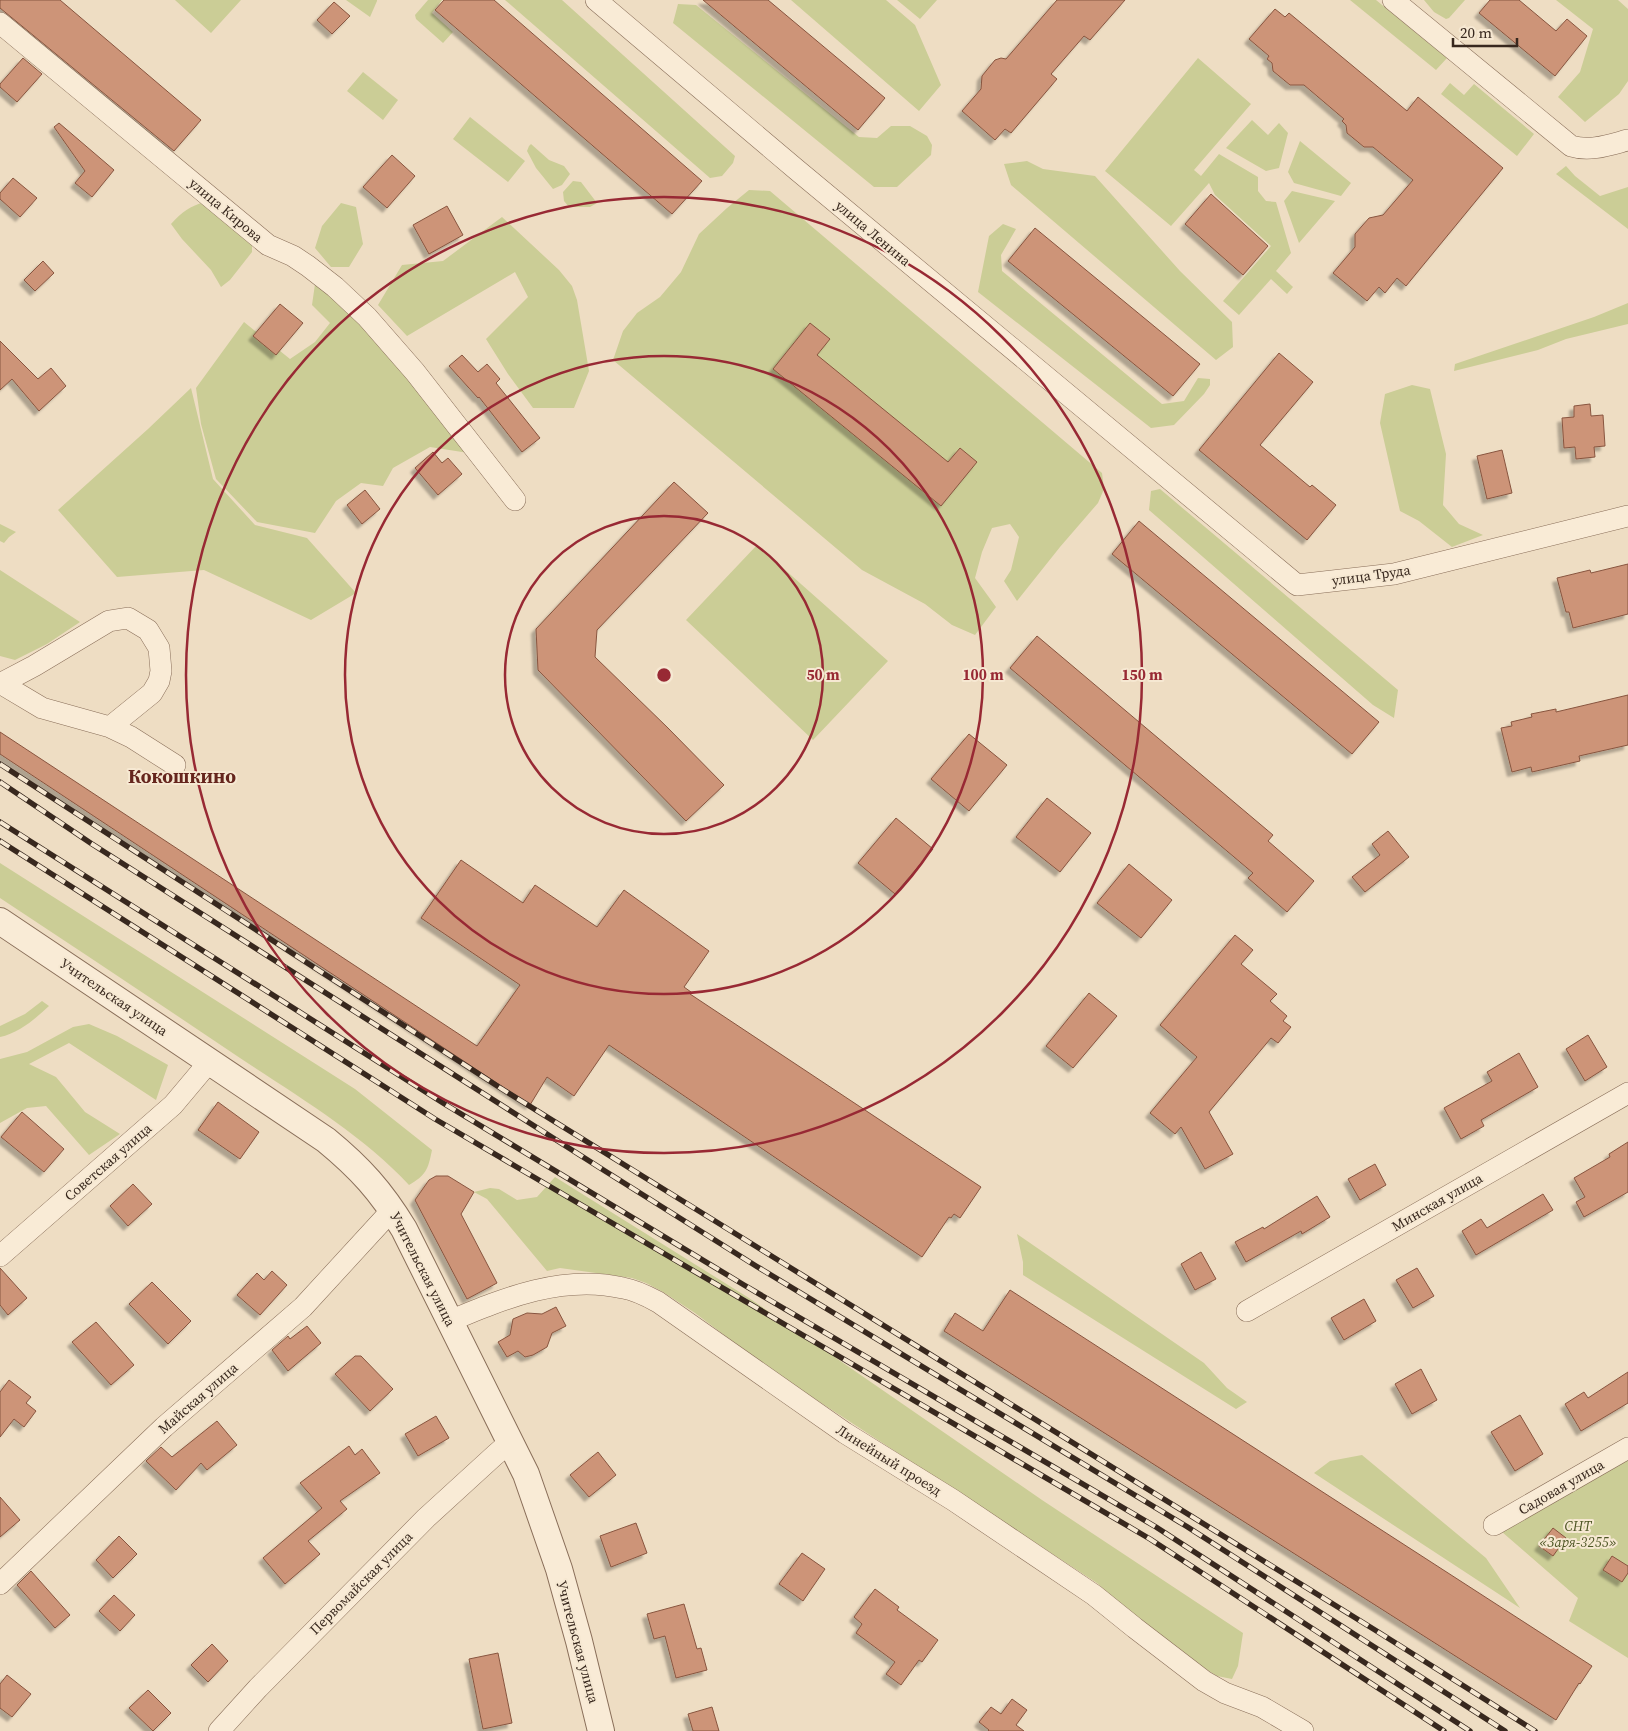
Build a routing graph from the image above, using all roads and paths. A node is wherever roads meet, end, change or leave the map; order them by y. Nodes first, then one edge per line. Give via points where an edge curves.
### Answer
1 (596, 0) edge
2 (1393, 0) edge
3 (0, 23) edge
4 (1628, 140) edge
5 (1152, 465) joint
6 (515, 500) dead end
7 (1628, 516) edge
8 (0, 683) edge
9 (110, 726) junction
10 (175, 765) dead end
11 (0, 921) edge
12 (210, 1062) junction
13 (1628, 1093) edge
14 (392, 1210) junction
15 (0, 1256) edge
16 (1247, 1311) dead end
17 (450, 1321) junction
18 (510, 1442) junction
19 (1628, 1448) edge
20 (1494, 1525) dead end
21 (0, 1584) edge
22 (219, 1731) edge
23 (601, 1731) edge
24 (1303, 1731) edge

1 - 5 street, улица Ленина
2 - 4 street via 1571,146 1594,148
3 - 6 street, улица Кирова via 268,245 293,256 335,287 367,317 415,372
5 - 7 street, улица Труда via 1297,586 1394,574
8 - 9 street via 42,708
8 - 9 street via 109,621 128,618 148,630 159,648 161,671 152,694
9 - 10 street
11 - 12 street, Учительская улица
12 - 14 street, Учительская улица via 331,1144 372,1182
12 - 15 street, Советская улица via 173,1105
13 - 16 street, Минская улица
14 - 17 street, Учительская улица
14 - 21 street, Майская улица via 303,1307 164,1427
17 - 18 street, Учительская улица
17 - 24 street, Линейный проезд via 513,1296 571,1284 624,1288 658,1302 845,1433 953,1500 1094,1595 1204,1681 1262,1707
18 - 22 street, Первомайская улица via 426,1518
18 - 23 street, Учительская улица via 533,1493 558,1570
19 - 20 street, Садовая улица

